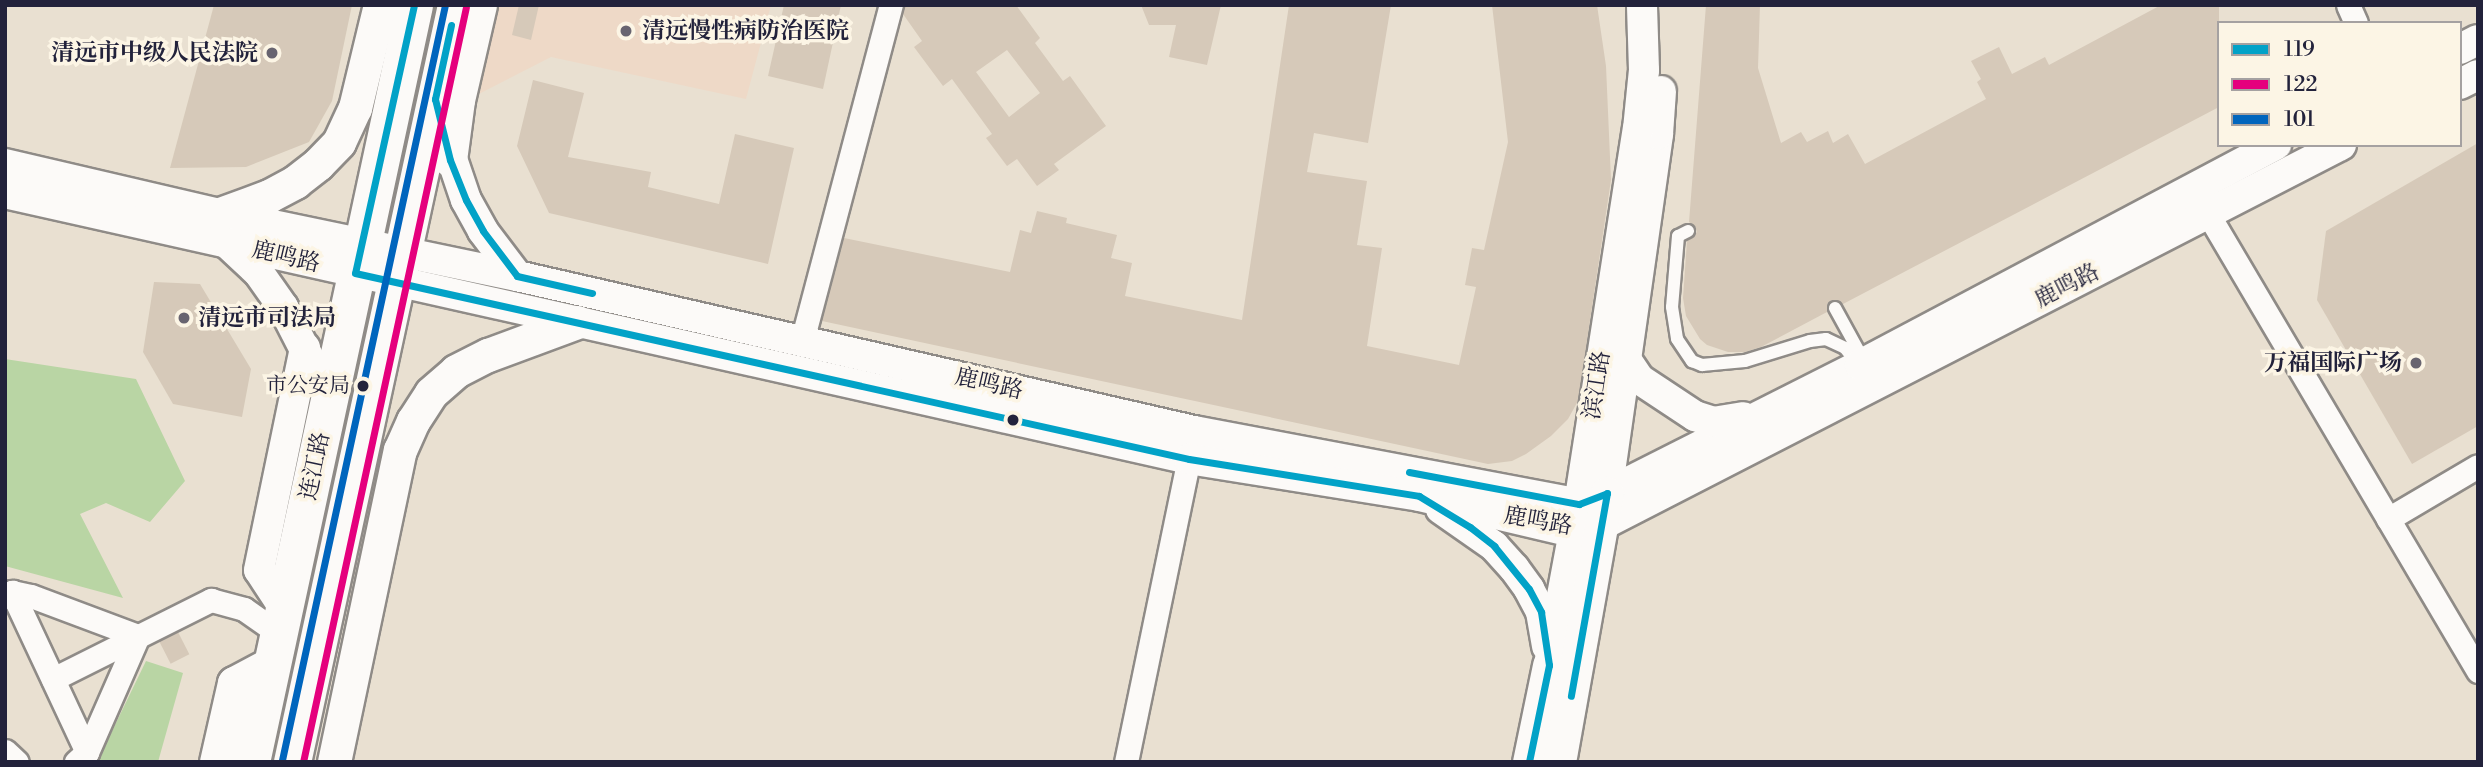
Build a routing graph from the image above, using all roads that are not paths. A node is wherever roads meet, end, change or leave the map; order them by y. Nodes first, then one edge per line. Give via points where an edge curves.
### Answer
1 (380, 5) edge
2 (414, 5) edge
3 (456, 5) edge
4 (480, 5) edge
5 (891, 5) edge
6 (1642, 5) edge
7 (1663, 5) edge
8 (2348, 5) edge
9 (2355, 21) edge
10 (2478, 40) edge
11 (2462, 48) edge
12 (386, 50) junction
13 (2478, 75) edge
14 (2462, 83) edge
15 (435, 99) junction
16 (2272, 147) edge
17 (2337, 147) edge
18 (450, 160) junction
19 (5, 164) edge
20 (5, 193) edge
21 (2208, 214) junction
22 (223, 229) junction
23 (1688, 231) dead end
24 (358, 258) junction
25 (400, 267) junction
26 (517, 276) junction
27 (1835, 308) dead end
28 (577, 322) junction
29 (802, 341) junction
30 (305, 348) junction
31 (1627, 361) junction
32 (1862, 364) junction
33 (329, 401) junction
34 (1772, 409) junction
35 (1192, 445) junction
36 (2478, 466) edge
37 (1419, 496) junction
38 (1590, 513) junction
39 (2388, 519) junction
40 (9, 595) edge
41 (278, 635) junction
42 (138, 636) junction
43 (357, 648) junction
44 (1549, 665) junction
45 (2478, 671) edge
46 (311, 677) junction
47 (53, 678) junction
48 (5, 751) edge
49 (81, 757) edge
50 (17, 762) edge
51 (216, 762) edge
52 (251, 762) edge
53 (292, 762) edge
54 (334, 762) edge
55 (1126, 762) edge
56 (1529, 762) edge
57 (1559, 762) edge

1 - 12 main road
2 - 12 main road, 连江路
3 - 15 main road, 连江路
4 - 18 main road via 458,100
5 - 29 street
6 - 38 street, 滨江路 via 1644,70 1638,129
7 - 31 street, 滨江路 via 1658,134
8 - 9 street
10 - 11 street
12 - 22 main road via 339,142 295,182
12 - 24 main road, 连江路
13 - 14 street
15 - 18 street
15 - 25 main road, 连江路
16 - 32 street, 鹿鸣路
17 - 21 street, 鹿鸣路
18 - 26 street via 482,231
19 - 22 street, 鹿鸣路
20 - 22 street, 鹿鸣路
21 - 38 street, 鹿鸣路
21 - 39 street
22 - 24 street, 鹿鸣路
22 - 30 street via 283,307
23 - 32 lane via 1678,236 1672,307 1677,339 1692,361 1702,365 1745,361 1826,340 1845,348
24 - 25 street, 鹿鸣路
24 - 33 main road, 连江路
25 - 26 street, 鹿鸣路
25 - 28 street, 鹿鸣路
25 - 46 main road, 连江路
26 - 29 street, 鹿鸣路
27 - 32 lane
28 - 35 street, 鹿鸣路
28 - 43 main road via 456,371 431,394 412,421 400,450
29 - 35 street, 鹿鸣路
30 - 33 street
30 - 41 street via 259,570
31 - 34 street via 1639,379 1703,420 1724,421
31 - 38 street, 滨江路
32 - 34 street, 鹿鸣路
33 - 41 main road, 连江路
34 - 38 street, 鹿鸣路
35 - 37 street, 鹿鸣路
35 - 38 street, 鹿鸣路
35 - 55 street
36 - 39 street
37 - 38 street, 鹿鸣路
37 - 44 street via 1470,527 1514,568 1541,612
38 - 44 street, 滨江路
38 - 57 main road, 滨江路
39 - 45 street
40 - 42 street via 75,611
40 - 47 street
41 - 42 street via 244,609 211,600
41 - 51 main road via 234,683
41 - 52 main road, 连江路
42 - 47 street
42 - 49 street
43 - 46 main road
43 - 54 main road
44 - 56 main road, 滨江路
46 - 53 main road, 连江路
47 - 49 street
48 - 50 street

